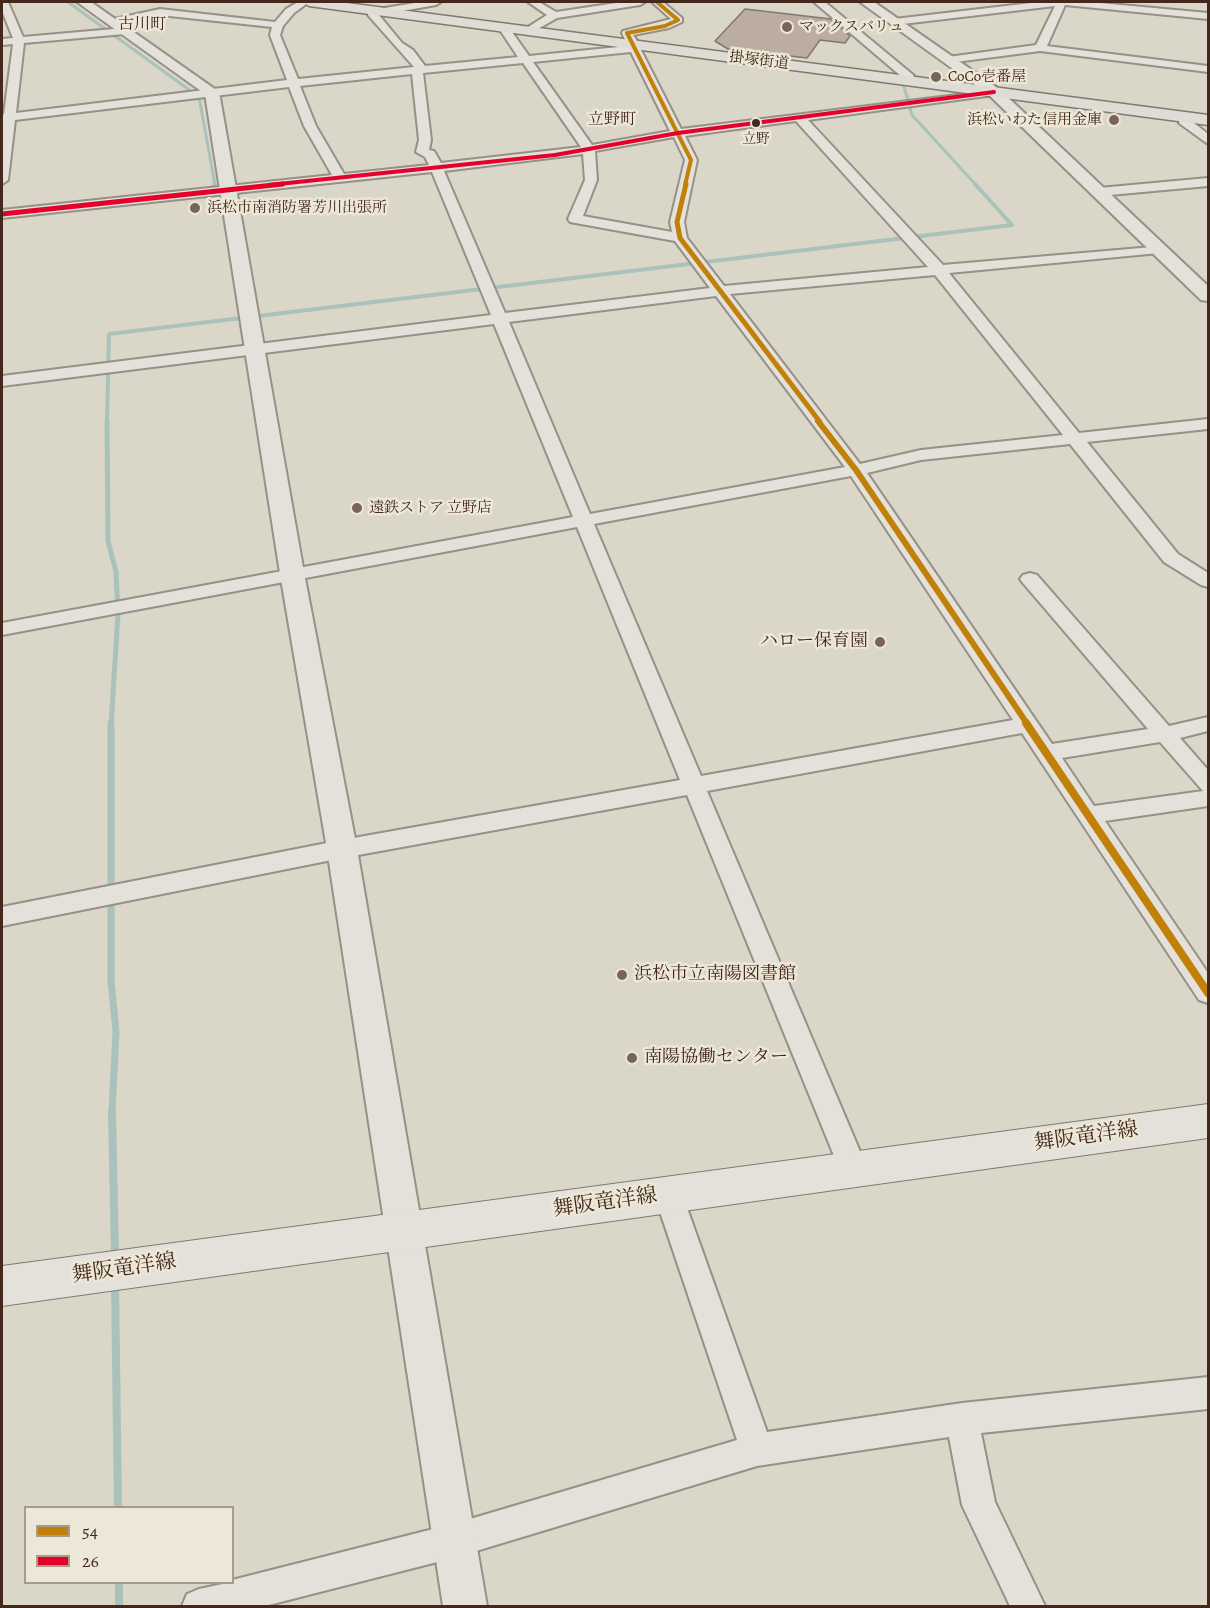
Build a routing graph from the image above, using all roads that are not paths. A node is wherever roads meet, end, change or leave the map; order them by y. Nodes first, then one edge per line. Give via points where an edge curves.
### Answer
1 (3, 2) edge
2 (83, 2) edge
3 (179, 2) edge
4 (304, 2) edge
5 (309, 2) edge
6 (436, 2) edge
7 (533, 2) edge
8 (640, 2) edge
9 (657, 2) edge
10 (819, 2) edge
11 (866, 2) edge
12 (1062, 2) edge
13 (377, 10) junction
14 (160, 12) junction
15 (554, 15) junction
16 (1209, 16) edge
17 (110, 21) junction
18 (894, 22) junction
19 (278, 25) junction
20 (503, 27) junction
21 (125, 31) junction
22 (529, 31) junction
23 (19, 40) junction
24 (2, 42) edge
25 (636, 46) junction
26 (1040, 48) junction
27 (525, 59) junction
28 (948, 60) junction
29 (1209, 69) edge
30 (419, 70) junction
31 (903, 80) junction
32 (293, 83) junction
33 (212, 92) junction
34 (994, 92) junction
35 (1184, 116) junction
36 (4, 117) edge
37 (801, 118) junction
38 (1209, 120) edge
39 (678, 133) junction
40 (1209, 140) edge
41 (589, 149) junction
42 (437, 168) junction
43 (340, 178) junction
44 (2, 180) edge
45 (1209, 182) edge
46 (228, 190) junction
47 (1099, 192) junction
48 (2, 214) edge
49 (680, 238) junction
50 (1159, 249) junction
51 (939, 270) junction
52 (1201, 281) edge
53 (720, 291) junction
54 (1209, 296) edge
55 (498, 318) junction
56 (255, 348) junction
57 (2, 381) edge
58 (1209, 424) edge
59 (1076, 440) junction
60 (856, 470) junction
61 (583, 520) junction
62 (292, 573) junction
63 (1030, 579) dead end
64 (1209, 581) edge
65 (2, 629) edge
66 (1209, 724) edge
67 (1027, 726) junction
68 (1166, 734) junction
69 (1046, 753) junction
70 (1209, 784) edge
71 (696, 787) junction
72 (1209, 798) edge
73 (1088, 815) junction
74 (342, 849) junction
75 (2, 917) edge
76 (1209, 993) edge
77 (1209, 1121) edge
78 (853, 1168) junction
79 (669, 1194) junction
80 (403, 1231) junction
81 (2, 1286) edge
82 (1209, 1393) edge
83 (962, 1419) junction
84 (757, 1450) junction
85 (453, 1541) junction
86 (199, 1606) edge
87 (465, 1606) edge
88 (1028, 1606) edge

1 - 23 street
2 - 17 street
3 - 14 street
4 - 19 street
5 - 13 highway, 掛塚街道
6 - 13 street
7 - 15 street
8 - 15 street
9 - 25 street via 678,20 627,33
10 - 31 street via 908,76
11 - 18 street
12 - 16 street
12 - 18 street
12 - 26 street
13 - 20 highway, 掛塚街道
13 - 30 street via 372,13 398,45 409,52
14 - 17 street
14 - 19 street
15 - 22 street
17 - 21 street
18 - 28 street
19 - 32 street via 275,35
20 - 22 highway, 掛塚街道
20 - 27 street
21 - 23 street
21 - 33 street
22 - 25 highway, 掛塚街道
23 - 24 street
23 - 36 street
25 - 27 street
25 - 31 highway, 掛塚街道
25 - 39 street
26 - 28 street
26 - 29 street
27 - 30 street
27 - 41 street
28 - 34 street
30 - 32 street
30 - 42 street via 425,140 422,152 430,154
31 - 34 highway, 掛塚街道
32 - 33 street
32 - 43 street via 310,126
33 - 36 street
33 - 46 street
34 - 35 highway, 掛塚街道
34 - 37 street
34 - 47 street
35 - 38 highway, 掛塚街道
35 - 40 street via 1183,120
36 - 44 street
37 - 39 street
37 - 51 street
39 - 41 street
39 - 49 street via 691,160 677,222
41 - 42 street
41 - 49 street via 591,180 575,219
42 - 43 street
42 - 55 street
43 - 46 street
45 - 47 street
46 - 48 street
46 - 56 street
47 - 50 street
49 - 53 street
50 - 51 street
50 - 52 street
51 - 53 street
51 - 59 street
52 - 54 street
53 - 55 street
53 - 60 street
55 - 56 street
55 - 61 street
56 - 57 street
56 - 62 street
58 - 59 street
59 - 60 street via 921,455
59 - 64 street via 1171,558
60 - 61 street
60 - 67 street
61 - 62 street
61 - 71 street
62 - 65 street
62 - 74 street
63 - 68 street
66 - 68 street
67 - 69 street
67 - 71 street
68 - 69 street
68 - 70 street
69 - 73 street
71 - 74 street
71 - 78 street
72 - 73 street
73 - 76 street
74 - 75 street
74 - 80 street
77 - 78 main road, 舞阪竜洋線
78 - 79 main road, 舞阪竜洋線
79 - 80 main road, 舞阪竜洋線
79 - 84 street
80 - 81 main road, 舞阪竜洋線
80 - 85 street
82 - 83 street
83 - 84 street
83 - 88 street via 979,1505
84 - 85 street
85 - 86 street
85 - 87 street

